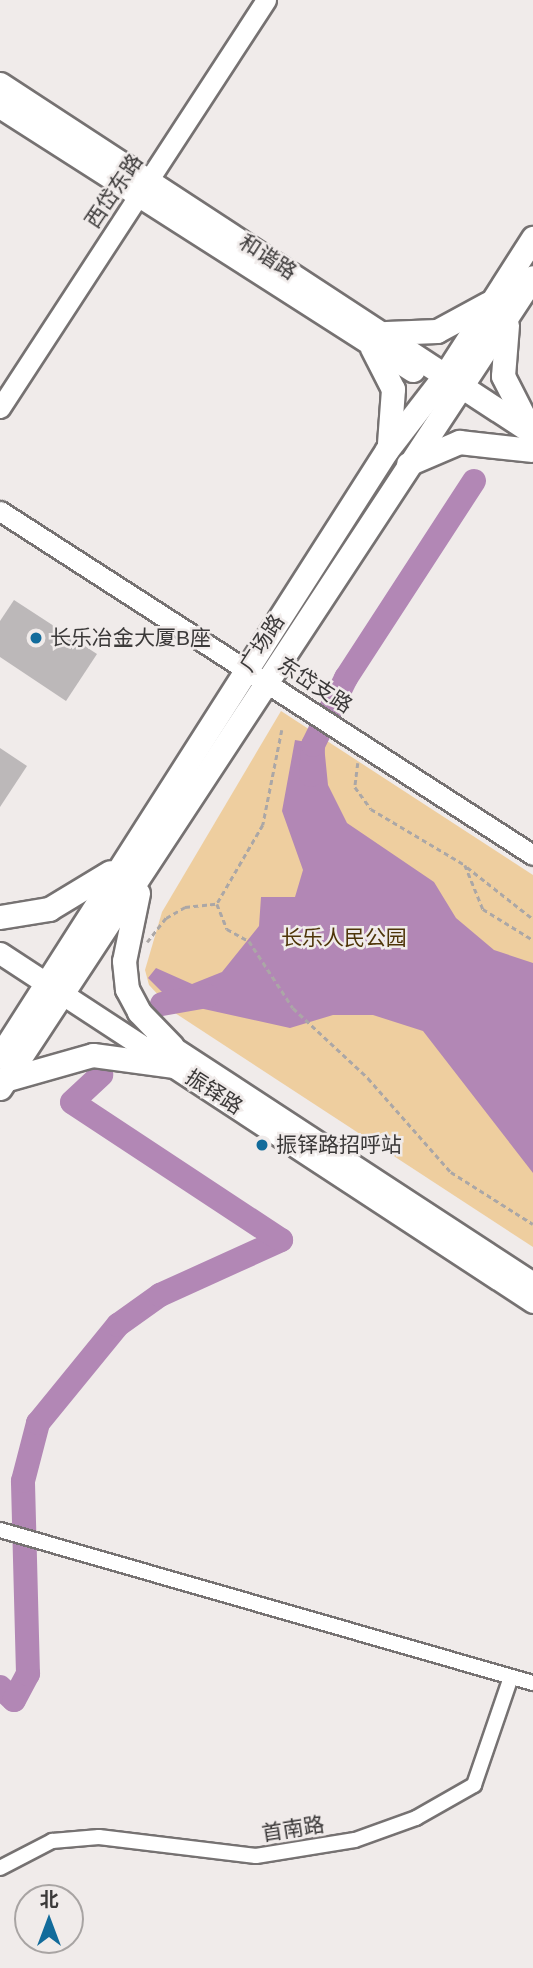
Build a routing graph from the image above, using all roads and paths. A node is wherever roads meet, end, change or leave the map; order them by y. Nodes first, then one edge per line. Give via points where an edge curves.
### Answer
1 (266, 0) edge
2 (0, 84) edge
3 (0, 106) edge
4 (144, 187) junction
5 (533, 237) edge
6 (533, 276) edge
7 (508, 297) junction
8 (377, 339) junction
9 (448, 385) junction
10 (0, 408) edge
11 (533, 442) edge
12 (387, 450) junction
13 (402, 468) junction
14 (0, 511) edge
15 (254, 673) junction
16 (282, 730) dead end
17 (361, 751) junction
18 (533, 855) edge
19 (465, 865) junction
20 (133, 867) junction
21 (216, 904) junction
22 (0, 917) edge
23 (533, 919) edge
24 (0, 936) edge
25 (533, 940) edge
26 (142, 951) dead end
27 (0, 953) edge
28 (60, 984) junction
29 (0, 1056) edge
30 (173, 1056) junction
31 (4, 1083) edge
32 (533, 1224) edge
33 (533, 1283) edge
34 (533, 1302) edge
35 (4, 1530) edge
36 (511, 1677) junction
37 (533, 1683) edge
38 (0, 1868) edge

1 - 4 street, 西岱东路
2 - 4 main road, 和谐路
3 - 4 main road, 和谐路
4 - 8 main road, 和谐路
4 - 10 street, 西岱东路
5 - 7 main road, 广场路
6 - 7 main road, 广场路
7 - 8 main road via 437,331
7 - 9 main road, 广场路
7 - 11 main road via 501,359 510,393
8 - 9 main road, 和谐路
8 - 12 main road via 393,389
9 - 11 main road, 和谐路
9 - 12 main road, 广场路
9 - 13 main road, 广场路
11 - 13 main road via 459,442
12 - 15 main road, 广场路
13 - 15 main road, 广场路
14 - 15 street, 东岱支路
15 - 17 street, 东岱支路 via 310,707
15 - 20 main road, 广场路
16 - 21 path via 263,825
17 - 18 street, 东岱支路
17 - 19 path via 355,788 371,809
19 - 23 path
19 - 25 path via 484,909
20 - 22 main road via 61,904
20 - 28 main road, 广场路
20 - 30 main road via 125,982 139,1012
21 - 26 path via 186,907 166,918
21 - 32 path via 227,929 249,941 293,1007 368,1078 451,1172 513,1206
24 - 28 main road, 振铎路
27 - 28 main road, 振铎路
28 - 29 main road, 广场路
28 - 30 main road, 振铎路
28 - 31 main road, 广场路
30 - 31 main road via 93,1055
30 - 33 main road, 振铎路
30 - 34 main road, 振铎路
35 - 36 street
36 - 37 street
36 - 38 street, 首南路 via 474,1785 416,1818 355,1840 256,1856 99,1837 52,1842

